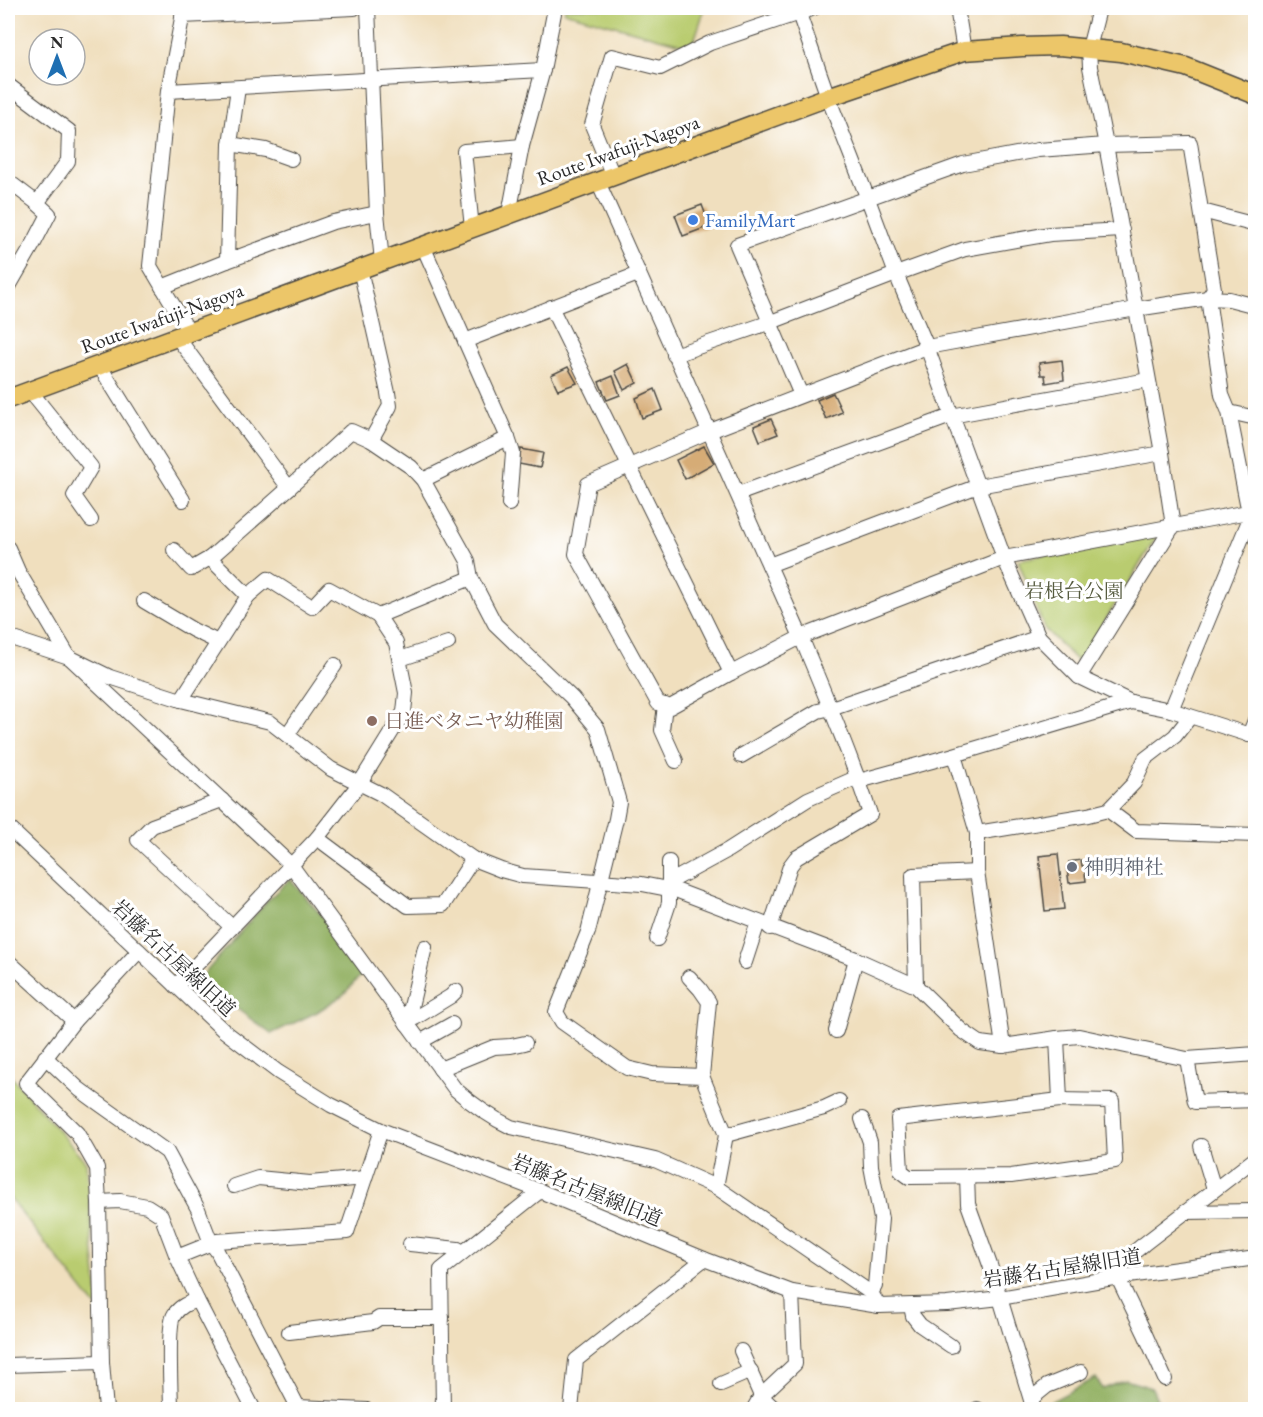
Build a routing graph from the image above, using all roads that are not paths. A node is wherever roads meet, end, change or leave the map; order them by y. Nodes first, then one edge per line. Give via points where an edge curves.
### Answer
1 (354, 8) edge
2 (368, 8) edge
3 (555, 8) edge
4 (814, 8) edge
5 (957, 8) edge
6 (1098, 8) edge
7 (798, 10) edge
8 (183, 12) edge
9 (1089, 48) junction
10 (964, 51) junction
11 (543, 70) junction
12 (372, 80) junction
13 (8, 85) edge
14 (238, 88) junction
15 (168, 91) junction
16 (1256, 96) edge
17 (828, 98) junction
18 (230, 144) junction
19 (1106, 145) junction
20 (522, 146) junction
21 (291, 159) dead end
22 (605, 179) junction
23 (8, 181) edge
24 (868, 199) junction
25 (37, 203) junction
26 (1202, 211) junction
27 (377, 213) junction
28 (508, 214) junction
29 (1256, 225) edge
30 (472, 228) junction
31 (1122, 230) junction
32 (423, 246) junction
33 (227, 261) junction
34 (382, 261) junction
35 (360, 270) junction
36 (638, 274) junction
37 (896, 274) junction
38 (162, 287) junction
39 (8, 288) edge
40 (1208, 298) junction
41 (1256, 306) edge
42 (551, 307) junction
43 (1136, 309) junction
44 (771, 322) junction
45 (183, 335) junction
46 (465, 341) junction
47 (927, 347) junction
48 (674, 355) junction
49 (99, 365) junction
50 (1148, 380) junction
51 (30, 391) junction
52 (801, 395) junction
53 (8, 399) edge
54 (1229, 412) junction
55 (951, 416) junction
56 (1256, 418) edge
57 (710, 431) junction
58 (508, 438) junction
59 (371, 440) junction
60 (1162, 453) junction
61 (630, 467) junction
62 (423, 480) junction
63 (978, 486) junction
64 (289, 488) junction
65 (738, 494) junction
66 (183, 500) dead end
67 (509, 504) dead end
68 (1254, 512) edge
69 (91, 520) dead end
70 (1173, 526) junction
71 (8, 548) edge
72 (174, 550) dead end
73 (210, 558) junction
74 (1004, 558) junction
75 (768, 565) junction
76 (13, 573) edge
77 (471, 578) junction
78 (248, 596) junction
79 (144, 602) dead end
80 (378, 616) junction
81 (8, 637) edge
82 (801, 637) junction
83 (1039, 638) junction
84 (218, 642) junction
85 (448, 643) dead end
86 (69, 657) junction
87 (400, 659) junction
88 (334, 665) dead end
89 (731, 673) junction
90 (1079, 677) junction
91 (181, 700) junction
92 (1131, 702) junction
93 (665, 705) junction
94 (831, 708) junction
95 (1171, 710) junction
96 (1190, 717) junction
97 (1256, 718) edge
98 (286, 735) junction
99 (1252, 736) edge
100 (954, 755) junction
101 (741, 756) dead end
102 (676, 761) dead end
103 (858, 779) junction
104 (360, 783) junction
105 (222, 800) junction
106 (1108, 810) junction
107 (8, 829) edge
108 (977, 832) junction
109 (1256, 835) edge
110 (317, 838) junction
111 (473, 859) junction
112 (669, 862) dead end
113 (291, 865) junction
114 (977, 872) junction
115 (600, 880) junction
116 (669, 885) junction
117 (683, 894) junction
118 (764, 925) junction
119 (232, 927) junction
120 (425, 946) dead end
121 (139, 951) junction
122 (855, 959) junction
123 (8, 960) edge
124 (744, 962) dead end
125 (689, 977) dead end
126 (176, 986) junction
127 (916, 986) junction
128 (456, 991) dead end
129 (74, 1021) junction
130 (408, 1022) junction
131 (452, 1024) dead end
132 (836, 1031) dead end
133 (1057, 1038) junction
134 (420, 1042) junction
135 (525, 1043) dead end
136 (1003, 1046) junction
137 (1256, 1054) edge
138 (45, 1058) junction
139 (1187, 1059) junction
140 (440, 1069) junction
141 (702, 1076) junction
142 (1060, 1100) junction
143 (1256, 1100) edge
144 (839, 1101) dead end
145 (862, 1119) dead end
146 (381, 1130) junction
147 (726, 1135) junction
148 (1201, 1146) dead end
149 (1256, 1158) edge
150 (967, 1176) junction
151 (365, 1178) junction
152 (234, 1186) dead end
153 (716, 1187) junction
154 (1214, 1189) junction
155 (540, 1191) junction
156 (99, 1202) junction
157 (1256, 1211) edge
158 (1185, 1212) junction
159 (211, 1243) junction
160 (410, 1244) dead end
161 (463, 1252) junction
162 (177, 1257) junction
163 (1256, 1258) edge
164 (704, 1259) junction
165 (1113, 1278) junction
166 (792, 1292) junction
167 (871, 1293) junction
168 (1000, 1298) junction
169 (197, 1300) junction
170 (879, 1306) junction
171 (911, 1306) junction
172 (442, 1317) junction
173 (289, 1332) dead end
174 (951, 1346) dead end
175 (741, 1351) dead end
176 (102, 1362) junction
177 (8, 1365) edge
178 (751, 1371) junction
179 (1081, 1372) dead end
180 (1165, 1379) dead end
181 (721, 1384) dead end
182 (761, 1396) junction
183 (1032, 1404) edge
184 (295, 1408) edge
185 (331, 1409) edge
186 (106, 1410) edge
187 (171, 1410) edge
188 (255, 1410) edge
189 (367, 1410) edge
190 (443, 1410) edge
191 (571, 1410) edge
192 (753, 1410) edge
193 (776, 1410) edge

1 - 8 street
2 - 12 street
3 - 11 street
4 - 7 street
5 - 10 street
6 - 9 street
7 - 17 street
7 - 22 street via 710,43 660,68 612,56 592,125
8 - 15 street
9 - 10 main road, Route Iwafuji-Nagoya
9 - 16 main road, Route Iwafuji-Nagoya via 1186,67
9 - 19 street
10 - 17 main road, Route Iwafuji-Nagoya
11 - 12 street
11 - 20 street
12 - 14 street
12 - 27 street
13 - 25 street via 69,132 68,161
14 - 15 street
14 - 18 street
15 - 38 street via 150,266
17 - 22 main road, Route Iwafuji-Nagoya
17 - 24 street
18 - 21 street
18 - 33 street
19 - 24 street via 1038,150 963,164
19 - 26 street via 1190,143
19 - 31 street
20 - 28 street
20 - 30 street via 465,151
22 - 28 main road, Route Iwafuji-Nagoya
22 - 36 street
23 - 25 street
24 - 37 street
24 - 44 street via 737,245
25 - 39 street via 49,214
26 - 29 street
26 - 40 street via 1214,289
27 - 33 street via 333,222
27 - 34 street
28 - 30 main road, Route Iwafuji-Nagoya
30 - 32 main road, Route Iwafuji-Nagoya
31 - 37 street via 1050,234 965,249
31 - 43 street
32 - 34 main road, Route Iwafuji-Nagoya
32 - 46 street
33 - 38 street
34 - 35 main road, Route Iwafuji-Nagoya
35 - 45 main road, Route Iwafuji-Nagoya
35 - 59 street via 390,406
36 - 42 street
36 - 48 street
37 - 44 street
37 - 47 street
38 - 45 street
40 - 41 street
40 - 43 street
40 - 54 street via 1222,395
42 - 46 street
42 - 61 street
43 - 47 street
43 - 50 street
44 - 48 street
44 - 52 street
45 - 49 main road, Route Iwafuji-Nagoya
45 - 64 street
46 - 58 street
47 - 52 street
47 - 55 street
48 - 57 street
49 - 51 main road, Route Iwafuji-Nagoya
49 - 66 street
50 - 55 street
50 - 60 street
51 - 53 main road, Route Iwafuji-Nagoya
51 - 69 street via 91,467 74,495
52 - 57 street
54 - 56 street
54 - 68 street via 1247,503
55 - 63 street
55 - 65 street
57 - 61 street
57 - 65 street
58 - 62 street
58 - 67 street via 513,453
59 - 62 street
59 - 64 street via 351,431
60 - 63 street
60 - 70 street
61 - 89 street
61 - 93 street via 588,484 576,554 658,703
62 - 77 street via 468,561
63 - 74 street
63 - 75 street
64 - 73 street
65 - 75 street
68 - 70 street
68 - 95 street
70 - 74 street
70 - 90 street
71 - 76 street
72 - 73 street via 191,569
73 - 78 street
74 - 82 street
74 - 83 street
75 - 82 street
76 - 86 street
77 - 80 street
77 - 115 street via 495,624 572,698 597,729 619,802
78 - 80 street via 268,579 312,607 329,589
78 - 84 street
79 - 84 street
80 - 87 street via 396,643
81 - 86 street
82 - 89 street
82 - 94 street
83 - 90 street
83 - 94 street
84 - 91 street
85 - 87 street
86 - 91 street via 110,677
86 - 105 street
87 - 104 street via 406,693 404,712
88 - 98 street
89 - 93 street via 670,707
90 - 92 street
91 - 98 street via 270,722
92 - 95 street
92 - 100 street
93 - 102 street via 662,730
94 - 101 street via 818,711
94 - 103 street
95 - 96 street
96 - 99 street
96 - 106 street via 1175,736 1145,759 1134,783
97 - 99 street
98 - 104 street via 332,769
100 - 103 street
100 - 108 street
103 - 116 street via 808,799
103 - 118 street via 870,814 796,858
104 - 110 street
104 - 111 street
105 - 113 street
105 - 119 street via 152,826 138,840
106 - 108 street
106 - 109 street via 1136,831
107 - 121 street, 岩藤名古屋線旧道
108 - 114 street
110 - 111 street via 408,906 443,905
110 - 113 street
111 - 115 street via 523,876
112 - 116 street
113 - 119 street
113 - 130 street
114 - 127 street via 913,875
114 - 136 street
115 - 116 street
115 - 141 street via 588,932 556,1012 562,1022 627,1068 652,1074
116 - 117 street
116 - 117 street via 669,903 659,944
117 - 118 street
118 - 122 street
118 - 124 street
119 - 126 street
120 - 130 street
121 - 126 street, 岩藤名古屋線旧道
121 - 129 street
122 - 127 street
122 - 132 street
123 - 129 street
125 - 141 street via 709,1002
126 - 146 street, 岩藤名古屋線旧道 via 223,1030 278,1072
127 - 136 street via 961,1030 980,1043
128 - 130 street
129 - 138 street
130 - 134 street
131 - 134 street
133 - 136 street
133 - 139 street via 1079,1036
133 - 142 street
134 - 140 street
135 - 140 street via 494,1047
137 - 139 street
138 - 156 street via 26,1083 77,1133 97,1168
138 - 159 street via 93,1100 166,1152 198,1209
139 - 143 street via 1195,1102
140 - 153 street via 473,1105 511,1127 655,1160
141 - 147 street
142 - 150 street via 1112,1101 1115,1161 1011,1176
142 - 150 street via 898,1119 901,1172 909,1177
144 - 147 street
145 - 167 street via 870,1142 881,1219 875,1286
146 - 151 street
146 - 155 street, 岩藤名古屋線旧道
147 - 153 street
148 - 154 street
149 - 154 street
150 - 168 street via 968,1204
151 - 152 street via 310,1183 258,1178
151 - 159 street via 347,1232
153 - 167 street
154 - 158 street
155 - 161 street
155 - 164 street, 岩藤名古屋線旧道
156 - 162 street via 147,1206 161,1215
156 - 176 street
157 - 158 street
158 - 165 street via 1115,1268
159 - 162 street
159 - 184 street
160 - 161 street
161 - 172 street via 441,1270
162 - 169 street
163 - 165 street, 岩藤名古屋線旧道
164 - 166 street, 岩藤名古屋線旧道
164 - 191 street via 576,1360
165 - 168 street, 岩藤名古屋線旧道
165 - 180 street
166 - 170 street, 岩藤名古屋線旧道
166 - 182 street via 795,1364
167 - 170 street
168 - 171 street, 岩藤名古屋線旧道
168 - 183 street
169 - 187 street via 182,1305 172,1317
169 - 188 street
170 - 171 street, 岩藤名古屋線旧道
171 - 174 street via 920,1325
172 - 173 street via 379,1317 373,1322
172 - 190 street
175 - 178 street
176 - 177 street
176 - 186 street
178 - 181 street
178 - 182 street
179 - 183 street via 1047,1386
182 - 192 street
182 - 193 street
184 - 185 street
185 - 189 street

